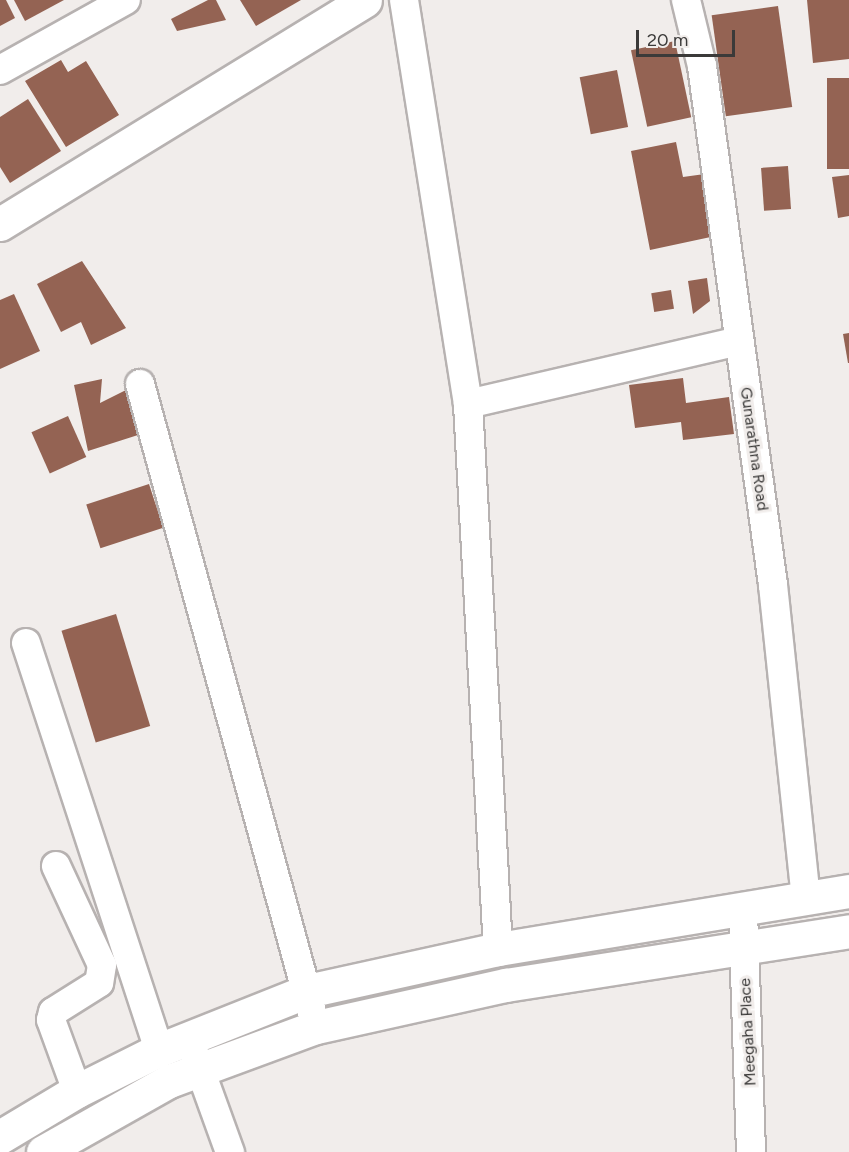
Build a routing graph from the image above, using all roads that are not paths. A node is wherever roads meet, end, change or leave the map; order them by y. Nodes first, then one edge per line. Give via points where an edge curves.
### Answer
1 (126, 0) edge
2 (365, 0) edge
3 (404, 0) edge
4 (686, 0) edge
5 (0, 70) edge
6 (0, 224) edge
7 (739, 341) junction
8 (140, 384) dead end
9 (468, 404) junction
10 (26, 643) dead end
11 (56, 866) dead end
12 (849, 891) edge
13 (806, 899) junction
14 (743, 911) junction
15 (849, 931) edge
16 (498, 949) junction
17 (744, 949) junction
18 (307, 992) junction
19 (316, 1027) junction
20 (173, 1043) junction
21 (200, 1067) junction
22 (77, 1091) junction
23 (0, 1137) edge
24 (43, 1152) edge
25 (230, 1152) edge
26 (751, 1152) edge

1 - 5 street
2 - 6 main road
3 - 9 street
4 - 7 street, Gunarathna Road via 702,66
7 - 9 street
7 - 13 street, Gunarathna Road via 773,585
8 - 18 street
9 - 16 street
10 - 20 street
11 - 22 street via 102,965 99,983 53,1012 51,1020
12 - 13 main road
13 - 14 main road
14 - 16 main road
14 - 17 street, Meegaha Place
15 - 17 main road
16 - 18 main road
17 - 19 main road via 506,985
17 - 26 street, Meegaha Place
18 - 19 street
18 - 20 main road
19 - 21 main road
20 - 21 street
20 - 22 main road
21 - 24 main road via 90,1122
21 - 25 street
22 - 23 main road

